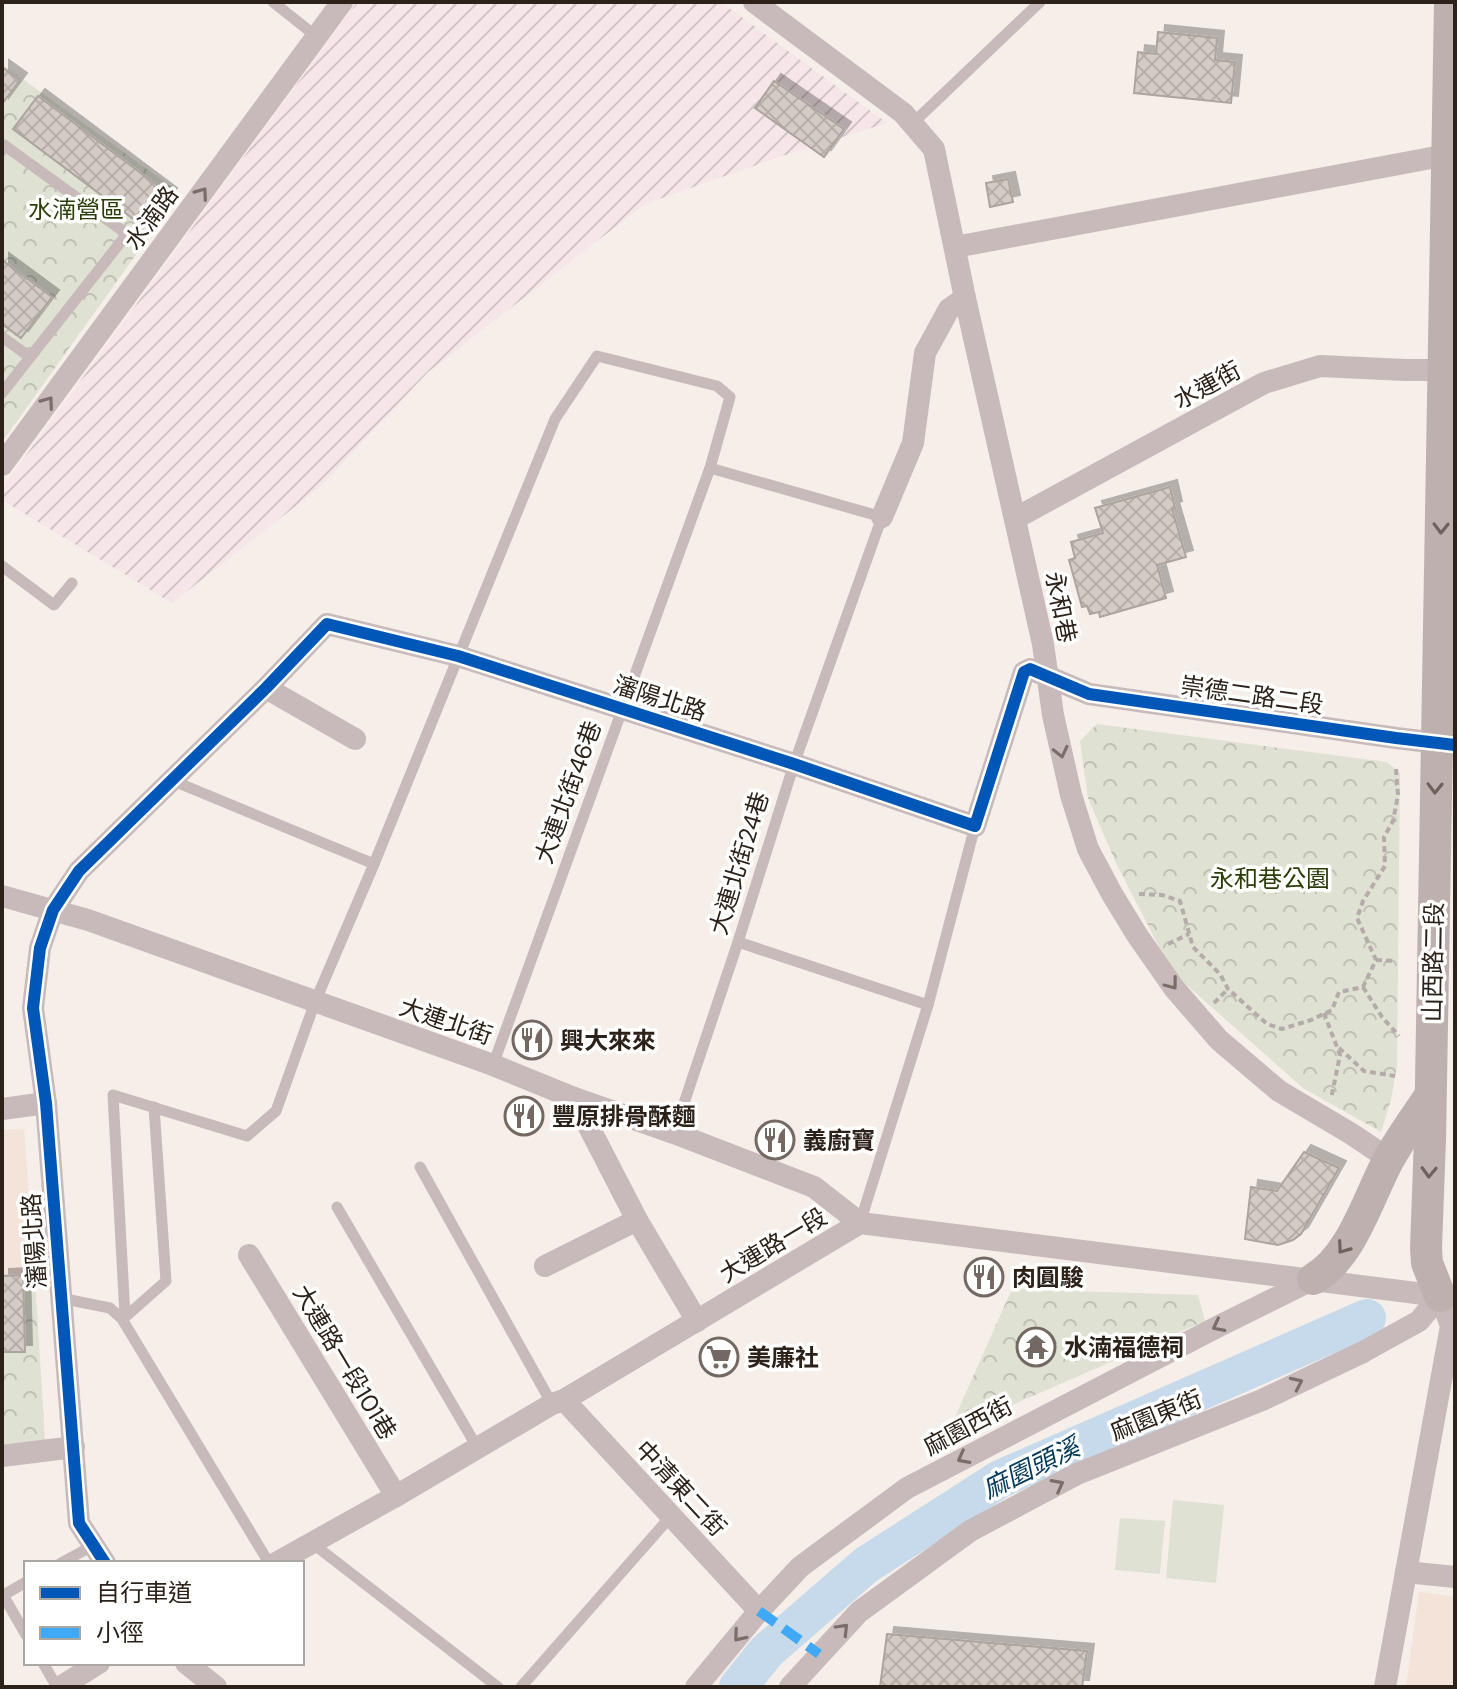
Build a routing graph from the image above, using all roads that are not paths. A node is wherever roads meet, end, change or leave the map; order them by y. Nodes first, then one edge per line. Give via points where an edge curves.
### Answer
1 (273, 2) edge
2 (342, 2) edge
3 (754, 2) edge
4 (1040, 2) edge
5 (1450, 2) edge
6 (317, 37) junction
7 (913, 123) junction
8 (2, 147) edge
9 (1447, 155) junction
10 (955, 247) junction
11 (965, 298) junction
12 (2, 337) edge
13 (30, 357) junction
14 (1443, 370) junction
15 (2, 393) edge
16 (3, 463) edge
17 (710, 468) junction
18 (882, 517) junction
19 (1016, 518) junction
20 (2, 566) edge
21 (72, 583) dead end
22 (458, 656) junction
23 (1046, 675) junction
24 (266, 688) junction
25 (621, 709) junction
26 (355, 739) dead end
27 (1446, 744) edge
28 (794, 764) junction
29 (170, 780) junction
30 (975, 826) junction
31 (374, 864) junction
32 (2, 896) edge
33 (53, 910) junction
34 (738, 942) junction
35 (315, 1002) junction
36 (928, 1005) junction
37 (493, 1065) junction
38 (1430, 1096) junction
39 (574, 1098) junction
40 (46, 1103) junction
41 (154, 1107) junction
42 (2, 1109) edge
43 (674, 1133) junction
44 (1389, 1159) junction
45 (420, 1167) dead end
46 (337, 1207) dead end
47 (637, 1220) junction
48 (860, 1223) junction
49 (249, 1255) dead end
50 (545, 1266) dead end
51 (1313, 1279) junction
52 (1450, 1291) edge
53 (60, 1298) junction
54 (124, 1318) junction
55 (697, 1321) junction
56 (558, 1402) junction
57 (74, 1447) junction
58 (477, 1447) junction
59 (2, 1456) edge
60 (396, 1496) junction
61 (671, 1516) junction
62 (311, 1543) junction
63 (100, 1554) edge
64 (70, 1561) edge
65 (268, 1561) edge
66 (280, 1561) edge
67 (1406, 1572) junction
68 (1455, 1577) edge
69 (24, 1583) edge
70 (2, 1595) edge
71 (759, 1611) junction
72 (24, 1632) edge
73 (44, 1665) edge
74 (96, 1665) edge
75 (188, 1665) edge
76 (58, 1687) edge
77 (216, 1687) edge
78 (498, 1687) edge
79 (521, 1687) edge
80 (696, 1687) edge
81 (790, 1687) edge
82 (1385, 1687) edge

1 - 6 lane
2 - 6 street, 水湳路
3 - 7 street, 永和巷
4 - 7 lane
5 - 9 street, 山西路二段
16 -> 6 street, 水湳路
7 - 10 street, 永和巷 via 934,149
8 - 13 lane via 127,234
9 - 10 street
9 - 14 street, 山西路二段
10 - 11 street, 永和巷
11 - 18 street via 949,309 925,353 913,443
11 - 19 street, 永和巷
12 - 13 lane
13 - 15 lane
14 - 19 street, 水連街 via 1320,366 1264,383
14 -> 27 street, 山西路二段
17 - 18 lane
17 - 22 lane, 大連北街46巷 via 730,397 717,386 597,356 555,419
17 - 25 lane, 大連北街46巷
18 - 28 lane, 大連北街24巷
19 - 23 street, 永和巷
20 - 21 lane via 54,605
22 - 24 street, 瀋陽北路 via 327,624
22 - 25 street, 瀋陽北路
22 - 31 lane
23 - 27 street, 崇德二路二段 via 1089,694
23 - 30 street via 1024,672
23 -> 44 street, 永和巷 via 1088,849 1174,988 1219,1040 1279,1091
24 - 26 street
24 - 29 street, 瀋陽北路
25 - 28 street, 瀋陽北路
25 - 37 lane, 大連北街46巷
27 -> 38 street, 山西路二段
28 - 30 street, 瀋陽北路
28 - 34 lane, 大連北街24巷
29 - 31 lane
29 - 33 street, 瀋陽北路 via 79,871
30 - 36 lane
31 - 35 lane
32 - 33 street, 大連北街
33 - 35 street, 大連北街
33 - 40 street, 瀋陽北路 via 40,948 33,1008
34 - 36 lane
34 - 43 lane, 大連北街24巷
35 - 37 street, 大連北街
35 - 41 lane via 276,1111 247,1136
36 - 48 lane
37 - 39 street, 大連北街
38 - 44 street
38 -> 52 street, 山西路二段 via 1427,1263
39 - 43 street, 大連北街
39 - 47 street
40 - 42 street
40 - 53 street, 瀋陽北路
41 - 54 lane via 166,1281
41 - 54 lane via 113,1095
43 - 48 street, 大連北街 via 814,1187
44 -> 51 street via 1353,1234 1323,1274
45 - 56 lane, 中清東二街
46 - 58 lane
47 - 50 street
47 - 55 street
48 - 51 street, 大連路一段
48 - 55 street, 大連路一段
49 - 60 street, 大連路一段101巷
51 - 52 street, 大連路一段
51 -> 71 street, 麻園西街 via 907,1488 800,1567
52 - 67 street, 山西路二段 via 1451,1326
81 -> 52 street, 麻園東街 via 859,1612 970,1531 1077,1474 1262,1400 1363,1352 1419,1321
53 - 54 lane, 瀋陽北路 via 110,1308
53 - 57 street, 瀋陽北路
54 - 65 lane
55 - 56 street, 大連路一段
56 - 58 street, 大連路一段
56 - 61 street, 中清東二街
57 - 59 street
57 - 63 street, 瀋陽北路 via 79,1523
58 - 60 street, 大連路一段
60 - 62 street, 大連路一段
61 - 71 street, 中清東二街
61 - 79 lane
62 - 66 street, 大連路一段
62 - 78 lane
63 - 64 lane
67 - 68 street
67 - 82 street, 山西路二段
69 - 70 lane
70 - 72 lane
71 -> 80 street, 麻園西街
73 - 76 lane
74 - 76 street
75 - 77 street

